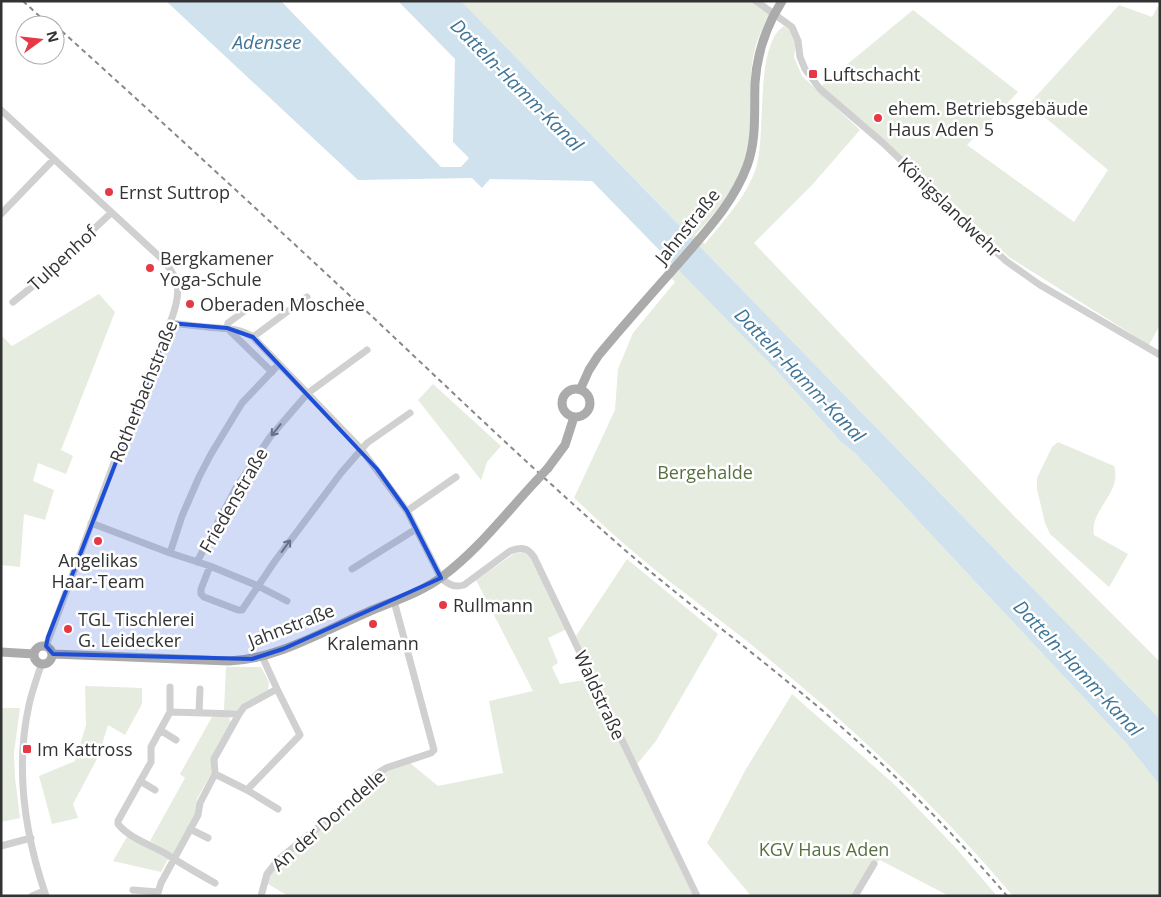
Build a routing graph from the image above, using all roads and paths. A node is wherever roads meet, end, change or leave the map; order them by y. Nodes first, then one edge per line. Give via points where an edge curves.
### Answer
1 (756, 1) edge
2 (782, 1) edge
3 (774, 14) junction
4 (1, 110) edge
5 (54, 159) junction
6 (111, 213) junction
7 (1, 214) edge
8 (307, 297) dead end
9 (13, 302) dead end
10 (254, 304) dead end
11 (170, 323) junction
12 (227, 328) junction
13 (253, 337) junction
14 (367, 350) dead end
15 (1160, 355) edge
16 (279, 364) junction
17 (272, 372) junction
18 (580, 390) junction
19 (308, 393) junction
20 (410, 413) dead end
21 (574, 417) junction
22 (361, 449) junction
23 (456, 477) dead end
24 (407, 512) junction
25 (91, 523) junction
26 (416, 529) junction
27 (170, 553) junction
28 (198, 562) junction
29 (210, 566) junction
30 (352, 569) dead end
31 (441, 578) junction
32 (258, 586) junction
33 (287, 601) dead end
34 (394, 601) junction
35 (46, 646) junction
36 (1, 652) edge
37 (34, 654) junction
38 (53, 654) junction
39 (262, 656) junction
40 (42, 664) junction
41 (170, 687) dead end
42 (200, 689) dead end
43 (277, 689) junction
44 (170, 712) junction
45 (199, 713) junction
46 (238, 714) junction
47 (160, 730) junction
48 (176, 740) dead end
49 (215, 774) junction
50 (140, 781) junction
51 (155, 790) dead end
52 (247, 790) junction
53 (278, 809) dead end
54 (190, 829) junction
55 (31, 838) junction
56 (208, 838) dead end
57 (1, 846) edge
58 (173, 859) junction
59 (874, 864) dead end
60 (215, 883) dead end
61 (133, 890) dead end
62 (45, 893) edge
63 (158, 894) edge
64 (32, 896) edge
65 (262, 896) edge
66 (697, 896) edge
67 (855, 896) edge

1 - 3 street, Königslandwehr
2 - 3 main road, Jahnstraße
3 - 15 street, Königslandwehr via 792,28 804,69 820,90 884,143 1000,255 1040,285
3 - 18 main road, Jahnstraße via 758,61 754,137 748,164 732,197 598,356
4 - 5 street, Rotherbachstraße
5 - 6 street, Rotherbachstraße
5 - 7 street
6 - 9 street, Tulpenhof
6 - 11 street, Rotherbachstraße via 173,272 178,298
8 - 13 street
10 - 12 street via 228,323
11 - 12 street
11 - 25 street, Rotherbachstraße
12 - 13 street via 247,332
12 - 17 street
13 - 16 street
14 - 19 street, Friedenstraße
16 - 17 street
16 - 19 street
17 - 27 street via 242,403 211,454 182,516
18 - 21 main road via 589,399 589,408 582,416
18 - 21 main road via 568,392 563,399 564,410
19 - 22 street
19 -> 28 street, Friedenstraße via 252,462 224,508
20 - 22 street
21 - 31 main road, Jahnstraße, bridge via 565,445 548,468 471,553
22 - 24 street
32 -> 22 street
23 - 24 street
24 - 26 street
25 - 27 street
25 - 35 street, Rotherbachstraße
26 - 30 street
26 - 31 street
27 - 28 street
28 - 29 street
29 - 32 street
29 - 32 street via 201,590 204,597 242,610
31 - 34 main road, Jahnstraße
31 - 66 street, Waldstraße via 456,586 464,585 518,548 526,549 534,557
32 - 33 street
34 - 39 main road, Jahnstraße via 283,650
34 - 65 street, An der Dorndelle via 434,750 377,774 359,794 278,860 267,874
35 - 37 main road via 38,647
35 - 38 main road
36 - 37 main road
37 - 40 main road via 35,660
38 - 39 main road, Jahnstraße via 228,661
38 - 40 main road via 48,663
39 - 43 street
40 - 55 street via 28,706 23,751 24,801
41 - 44 street
42 - 45 street
43 - 46 street via 244,707
43 - 52 street via 300,735
44 - 45 street
44 - 47 street
45 - 46 street
46 - 49 street via 214,759
47 - 48 street
47 - 50 street via 151,747 151,762
49 - 52 street
49 - 54 street
50 - 51 street
50 - 58 street via 118,824
52 - 53 street
54 - 56 street
54 - 58 street
55 - 57 street
55 - 62 street
58 - 60 street
58 - 63 street
59 - 67 street
61 - 63 street
62 - 64 street

